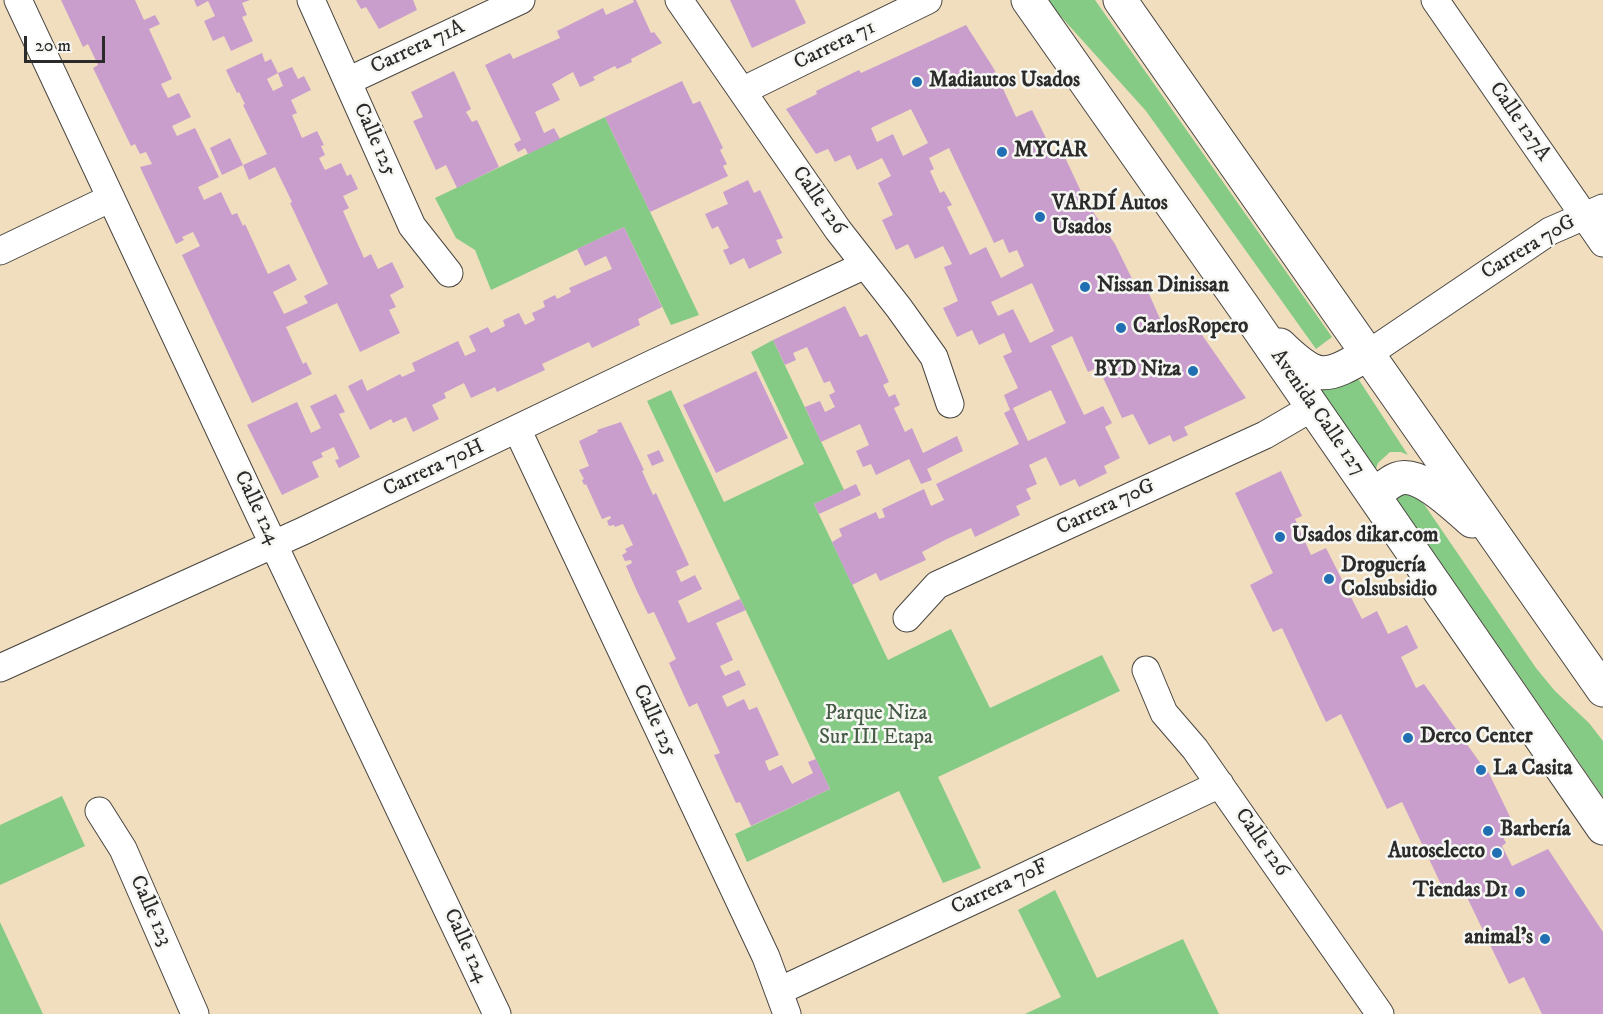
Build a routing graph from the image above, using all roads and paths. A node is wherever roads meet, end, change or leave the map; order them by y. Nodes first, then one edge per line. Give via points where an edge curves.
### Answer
1 (18, 0) edge
2 (311, 0) edge
3 (521, 0) edge
4 (679, 0) edge
5 (928, 0) edge
6 (1028, 0) edge
7 (1120, 0) edge
8 (1435, 0) edge
9 (348, 81) junction
10 (742, 92) junction
11 (111, 198) junction
12 (1593, 212) edge
13 (1603, 243) edge
14 (0, 251) edge
15 (865, 265) junction
16 (449, 273) dead end
17 (1245, 309) junction
18 (1368, 354) junction
19 (950, 404) dead end
20 (1313, 407) junction
21 (517, 429) junction
22 (1374, 495) junction
23 (274, 544) junction
24 (1503, 547) junction
25 (907, 618) dead end
26 (0, 668) edge
27 (1146, 670) dead end
28 (1603, 690) edge
29 (1220, 784) junction
30 (99, 811) dead end
31 (1603, 828) edge
32 (783, 1002) edge
33 (187, 1011) edge
34 (497, 1014) edge
35 (1380, 1014) edge

1 - 11 street, Calle 124
2 - 9 street, Calle 125
3 - 9 street, Carrera 71A
4 - 10 street, Calle 126
5 - 10 street, Carrera 71
6 - 17 main road, Avenida Calle 127
7 - 18 main road
8 - 12 street, Calle 127A
9 - 16 street, Calle 125 via 412,226
10 - 15 street, Calle 126
11 - 14 street
11 - 23 street, Calle 124
12 - 13 street, Calle 127A
12 - 18 street, Carrera 70G via 1550,231
15 - 19 street, Calle 126 via 934,357
15 - 21 street, Carrera 70H
17 - 18 main road via 1292,356 1323,374 1336,372
17 - 20 main road, Avenida Calle 127
18 - 24 main road
20 - 22 main road, Avenida Calle 127
20 - 25 street, Carrera 70G via 1265,435 937,585
21 - 23 street, Carrera 70H
21 - 32 street, Calle 125 via 766,957
22 - 24 main road via 1395,479 1418,480
22 - 31 main road, Avenida Calle 127
23 - 26 street, Carrera 70H
23 - 34 street, Calle 124
24 - 28 main road
27 - 29 street, Calle 126 via 1164,713
29 - 32 street, Carrera 70F via 1009,885
29 - 35 street, Calle 126
30 - 33 street, Calle 123 via 123,849

